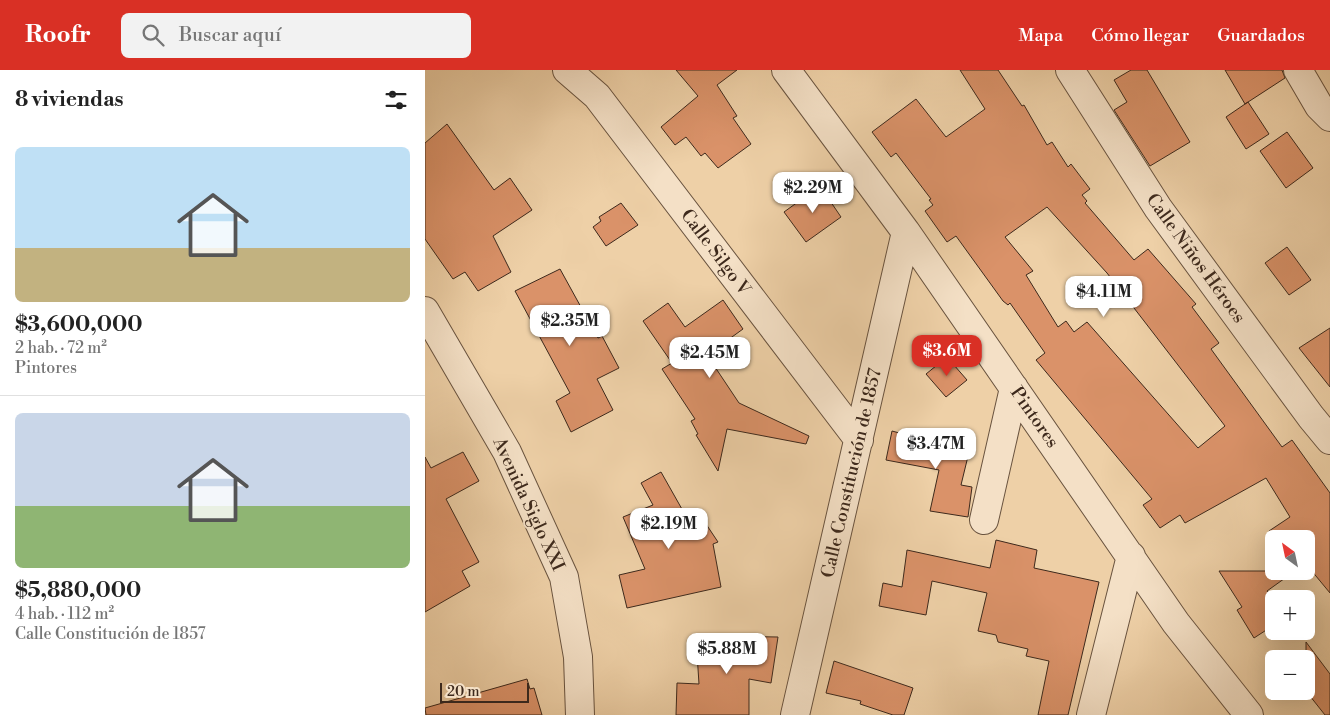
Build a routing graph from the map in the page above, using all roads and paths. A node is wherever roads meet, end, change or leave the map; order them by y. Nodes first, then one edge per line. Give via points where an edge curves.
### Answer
1 (567, 70) edge
2 (787, 70) edge
3 (1069, 70) edge
4 (1298, 70) edge
5 (1330, 117) edge
6 (906, 232) junction
7 (427, 316) edge
8 (1014, 388) junction
9 (859, 440) junction
10 (1330, 440) edge
11 (984, 520) dead end
12 (1131, 556) junction
13 (580, 715) edge
14 (795, 715) edge
15 (1091, 715) edge
16 (1249, 715) edge

1 - 9 street, Calle Silgo V via 597,96
2 - 6 street, Pintores
3 - 10 street, Calle Niños Héroes via 1158,208
4 - 5 street via 1319,106
6 - 8 street, Pintores
6 - 9 street, Calle Constitución de 1857
7 - 13 street, Avenida Siglo XXI via 507,452 564,577 578,657
8 - 11 street
8 - 12 street, Pintores
9 - 14 street, Calle Constitución de 1857
12 - 15 street
12 - 16 street, Pintores via 1176,623

